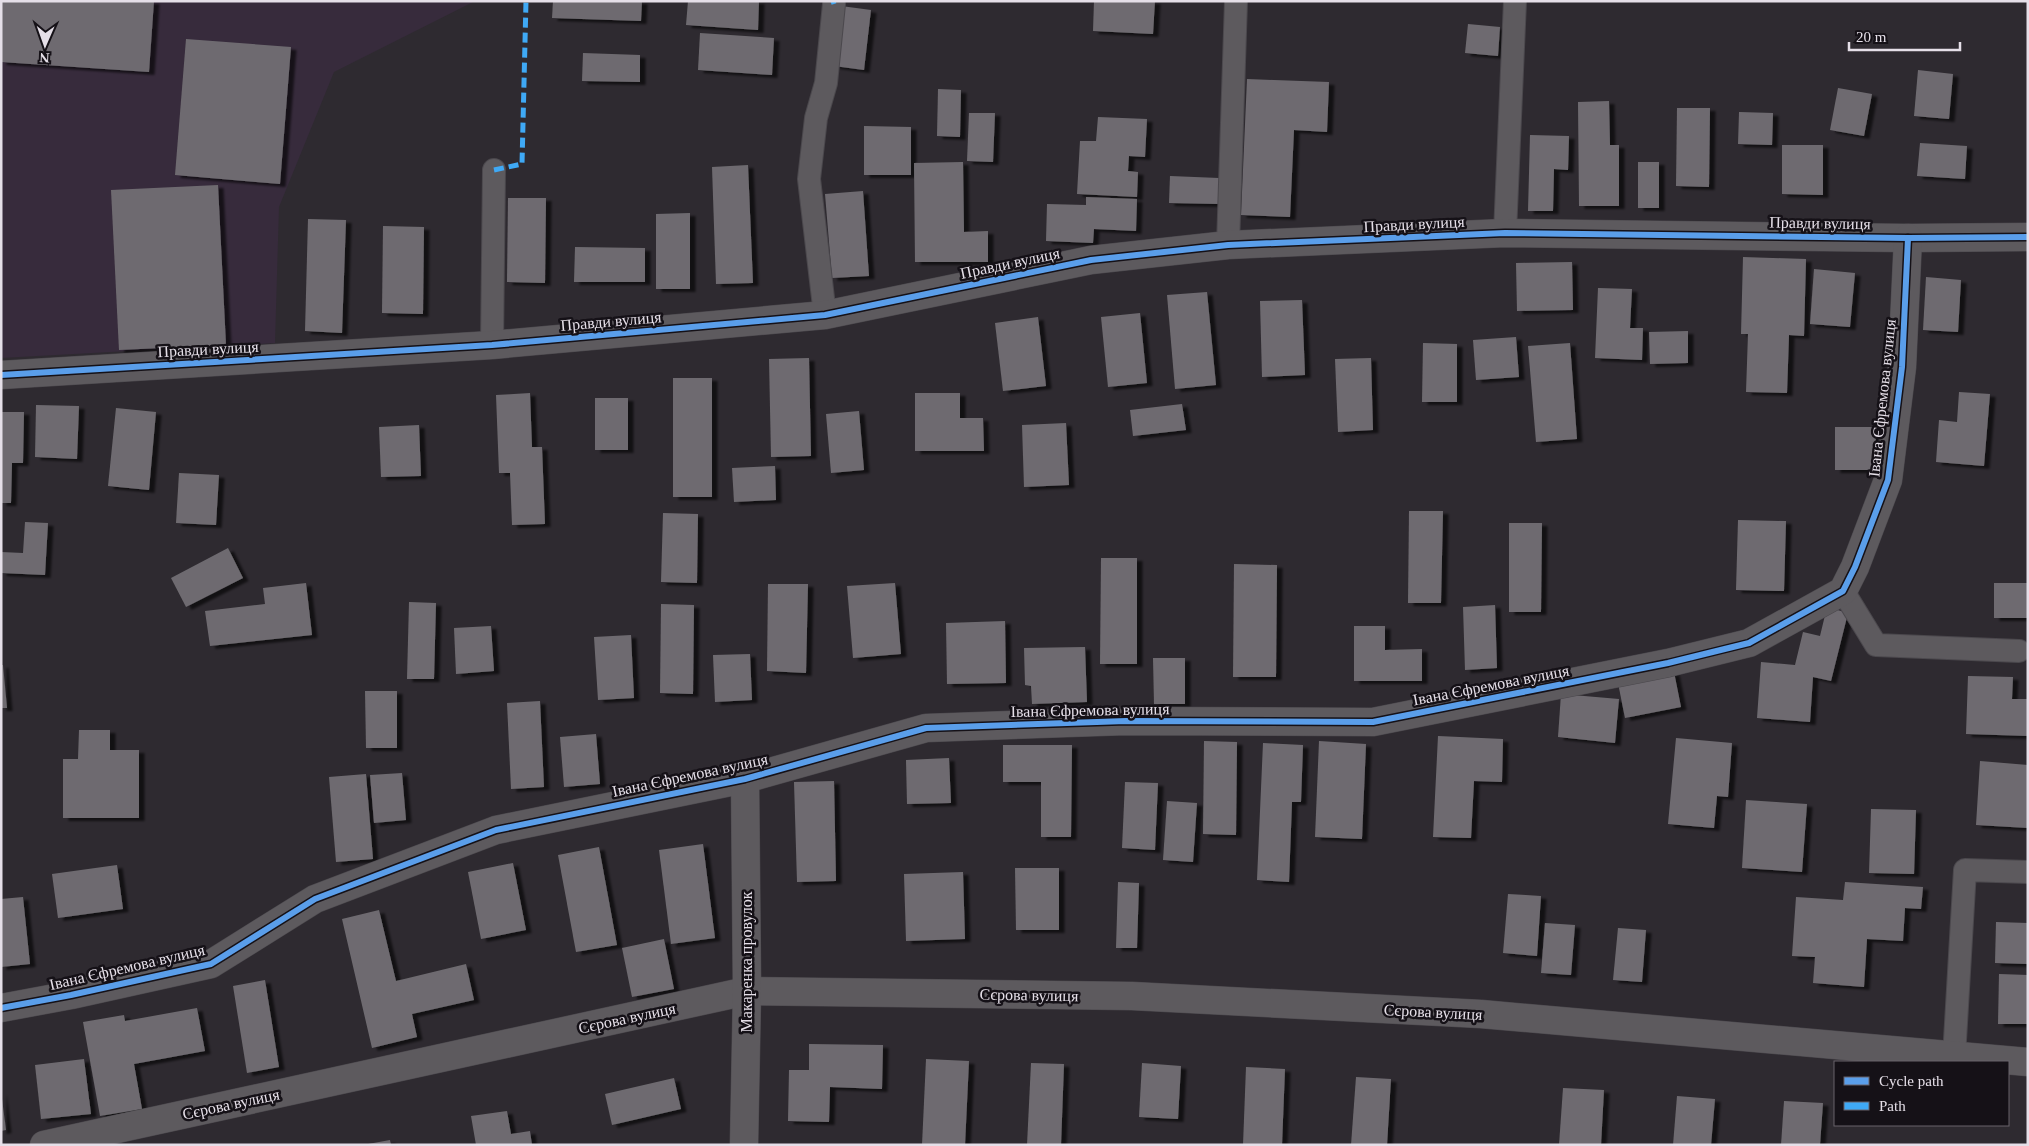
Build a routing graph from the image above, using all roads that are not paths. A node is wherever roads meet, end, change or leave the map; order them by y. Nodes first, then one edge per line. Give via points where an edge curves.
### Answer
1 (1236, 1) edge
2 (1515, 1) edge
3 (834, 4) dead end
4 (494, 170) dead end
5 (1505, 233) junction
6 (2028, 237) edge
7 (1908, 238) junction
8 (1228, 245) junction
9 (825, 315) junction
10 (492, 345) junction
11 (1, 375) edge
12 (1843, 592) junction
13 (2019, 651) dead end
14 (745, 779) junction
15 (2028, 872) edge
16 (748, 991) junction
17 (1, 1008) edge
18 (1954, 1057) junction
19 (2028, 1062) edge
20 (44, 1145) edge
21 (744, 1145) edge

1 - 8 lane
2 - 5 lane
3 - 9 lane via 826,83 816,118 809,179
4 - 10 lane
5 - 7 street, Правди вулиця
5 - 8 street, Правди вулиця
6 - 7 street, Правди вулиця
7 - 12 street, Івана Єфремова вулиця via 1902,366 1888,480
8 - 9 street, Правди вулиця via 1090,260
9 - 10 street, Правди вулиця
10 - 11 street, Правди вулиця
12 - 13 lane via 1876,645
12 - 14 street, Івана Єфремова вулиця via 1749,643 1668,663 1373,722 1126,721 926,728
14 - 16 street, Макаренка провулок
14 - 17 street, Івана Єфремова вулиця via 496,830 315,899 211,964
15 - 18 lane via 1965,870
16 - 18 street, Сєрова вулиця via 1132,996 1481,1014
16 - 20 street, Сєрова вулиця
16 - 21 street, Макаренка провулок
18 - 19 street, Сєрова вулиця

